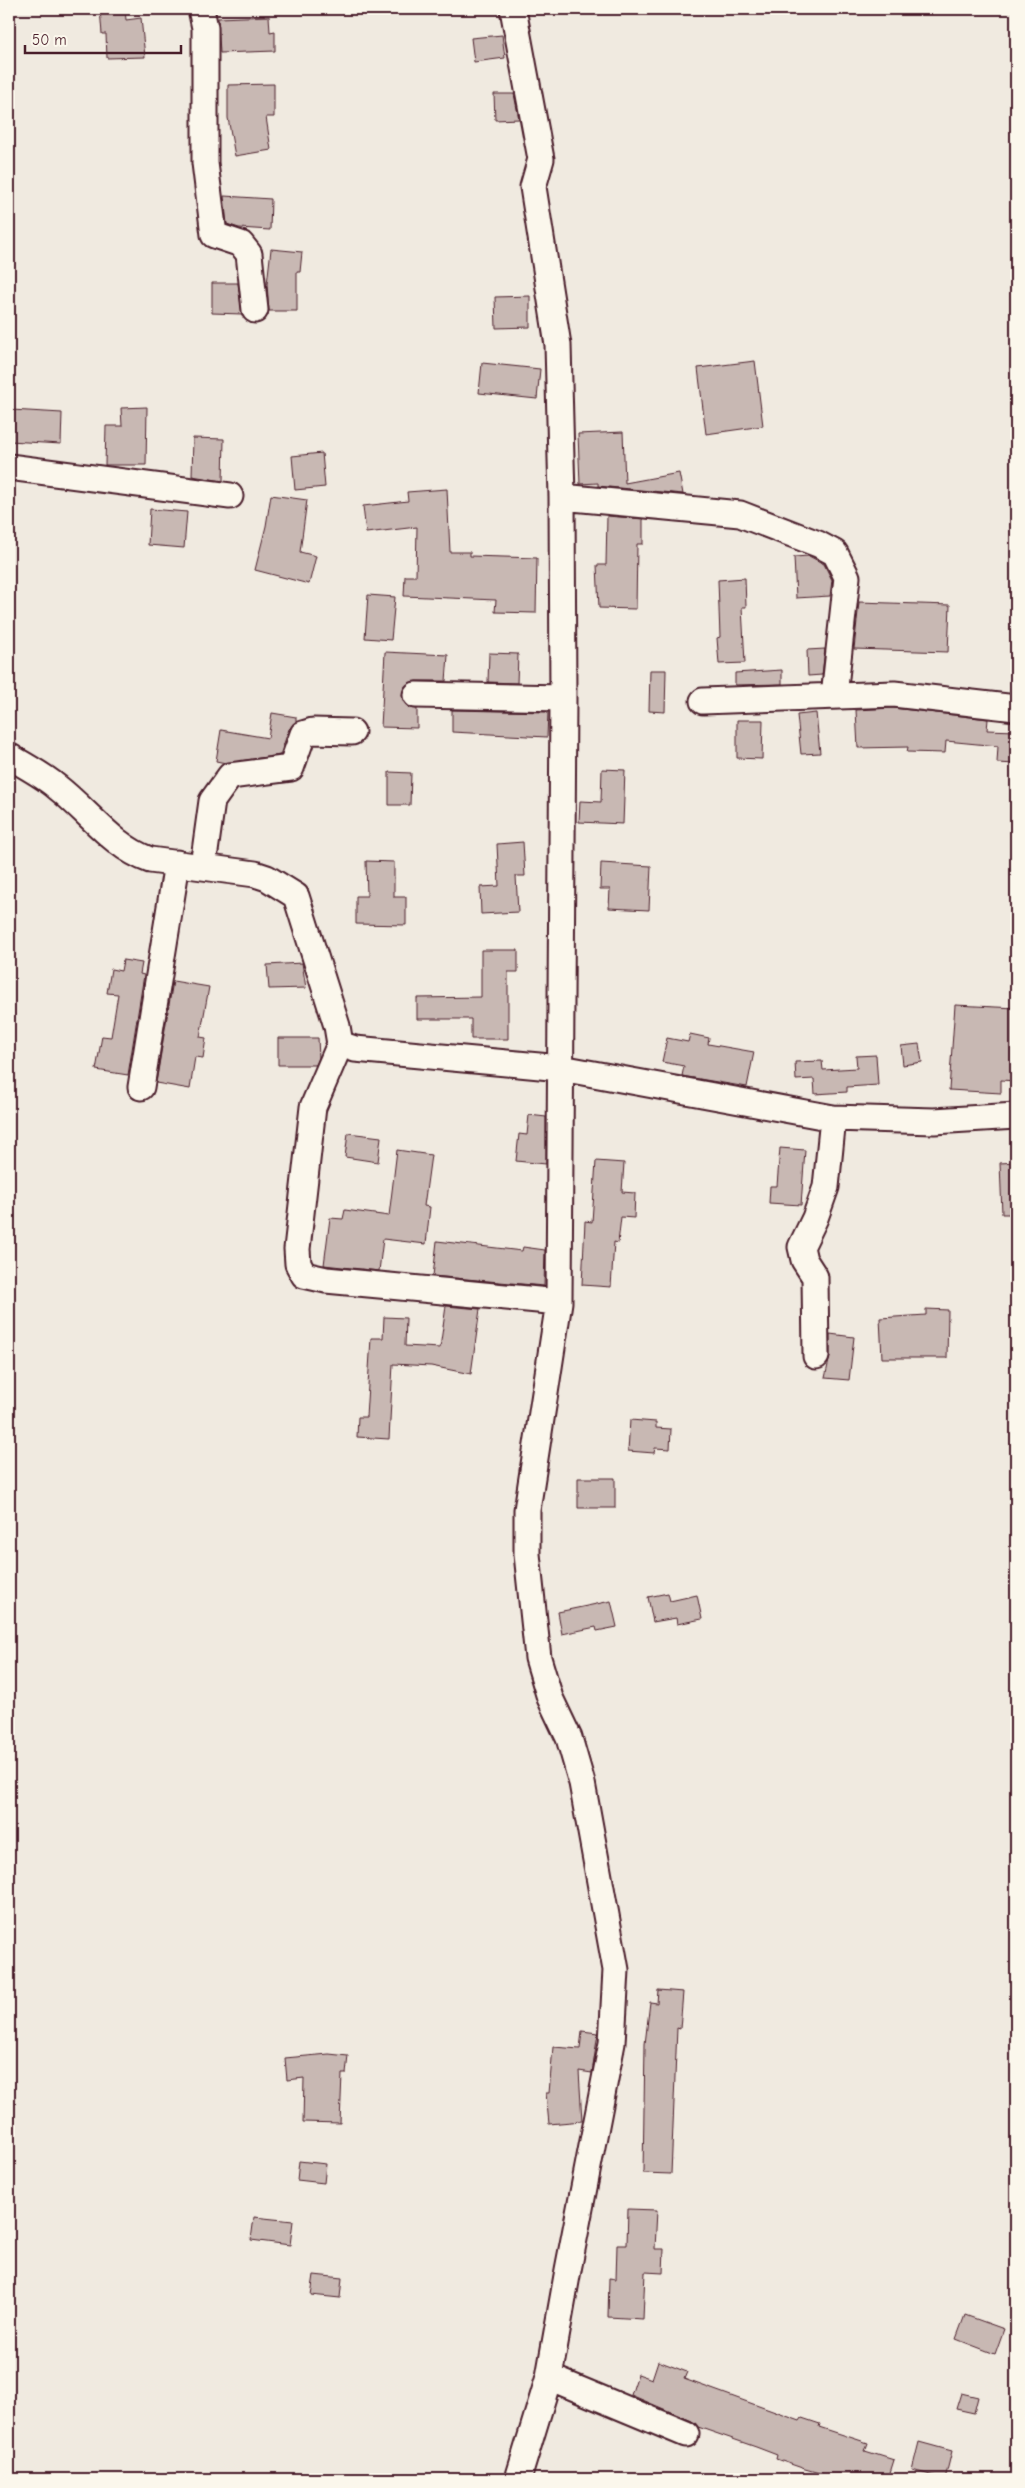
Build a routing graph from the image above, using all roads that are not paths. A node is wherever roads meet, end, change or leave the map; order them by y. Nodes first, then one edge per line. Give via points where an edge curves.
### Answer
1 (201, 9) edge
2 (513, 9) edge
3 (255, 310) dead end
4 (9, 467) edge
5 (230, 496) dead end
6 (562, 497) junction
7 (416, 695) dead end
8 (834, 696) junction
9 (563, 698) junction
10 (703, 701) dead end
11 (1016, 708) edge
12 (352, 732) dead end
13 (9, 756) edge
14 (177, 863) junction
15 (203, 866) junction
16 (340, 1044) junction
17 (561, 1068) junction
18 (141, 1087) dead end
19 (1016, 1116) edge
20 (834, 1118) junction
21 (559, 1302) junction
22 (816, 1356) dead end
23 (549, 2377) junction
24 (686, 2434) dead end
25 (518, 2479) edge

1 - 3 street via 205,28 205,163 214,235 241,244 249,254
2 - 6 street via 541,160 533,188 558,345
4 - 5 street
6 - 8 street via 740,514 835,553 847,577
6 - 9 street
7 - 9 street
8 - 10 street
8 - 11 street via 894,694
9 - 17 street
12 - 15 street via 313,731 303,734 290,768 230,776 212,800
13 - 14 street via 57,786 137,855
14 - 15 street
14 - 18 street
15 - 16 street via 255,874 296,896 338,1026
16 - 17 street via 355,1049
16 - 21 street via 310,1120 297,1249 298,1264 304,1275 326,1280
17 - 20 street
17 - 21 street
19 - 20 street via 934,1120
20 - 22 street via 826,1187 801,1247 804,1260 815,1277
21 - 23 street via 527,1510 527,1554 538,1658 550,1698 569,1738 582,1783 611,1935 616,1988 612,2044
23 - 24 street
23 - 25 street

